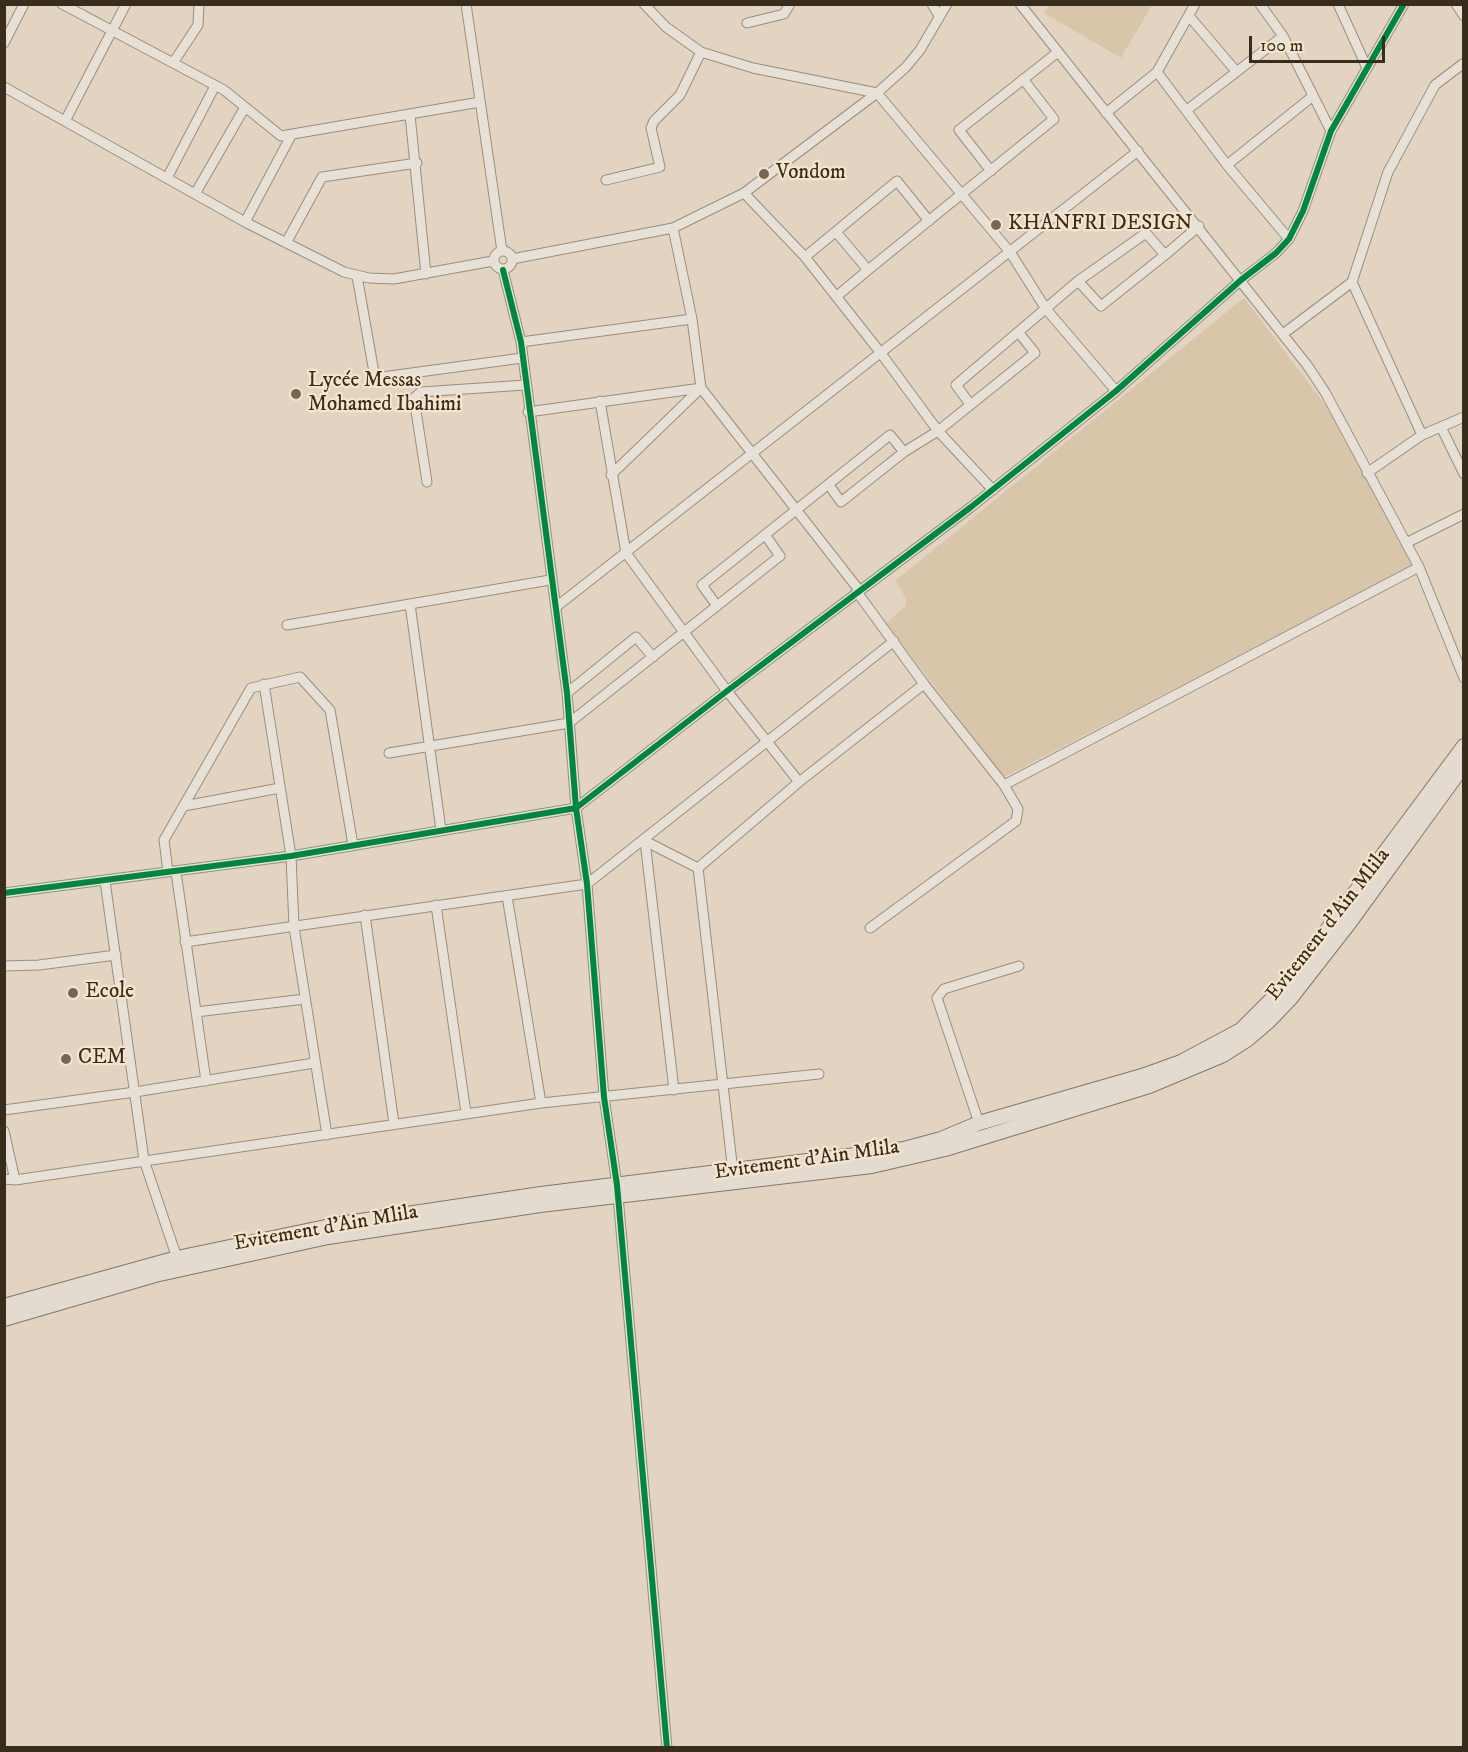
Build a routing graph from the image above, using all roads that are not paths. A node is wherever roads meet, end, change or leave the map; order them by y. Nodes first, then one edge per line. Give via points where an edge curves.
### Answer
1 (24, 4) edge
2 (62, 4) edge
3 (126, 4) edge
4 (199, 4) edge
5 (466, 4) edge
6 (644, 4) edge
7 (790, 4) edge
8 (932, 4) edge
9 (947, 4) edge
10 (1020, 4) edge
11 (1195, 4) edge
12 (1260, 4) edge
13 (1338, 4) edge
14 (1404, 4) edge
15 (1456, 4) edge
16 (939, 16) junction
17 (1189, 16) junction
18 (1464, 16) edge
19 (747, 23) dead end
20 (112, 31) junction
21 (1283, 36) junction
22 (4, 43) edge
23 (701, 52) junction
24 (1058, 52) junction
25 (172, 63) junction
26 (1464, 63) edge
27 (1366, 68) junction
28 (1235, 70) junction
29 (1157, 72) junction
30 (1023, 79) junction
31 (215, 86) junction
32 (4, 87) edge
33 (877, 93) junction
34 (1313, 96) junction
35 (480, 102) junction
36 (244, 107) junction
37 (1187, 110) junction
38 (1106, 113) junction
39 (410, 116) junction
40 (65, 122) junction
41 (1331, 131) junction
42 (292, 134) junction
43 (1138, 152) junction
44 (417, 163) junction
45 (1227, 165) junction
46 (991, 171) junction
47 (167, 178) junction
48 (606, 180) dead end
49 (744, 193) junction
50 (195, 194) junction
51 (963, 195) junction
52 (929, 221) junction
53 (245, 222) junction
54 (1199, 226) junction
55 (673, 228) junction
56 (836, 232) junction
57 (1289, 239) junction
58 (286, 243) junction
59 (502, 251) junction
60 (1010, 252) junction
61 (1165, 255) junction
62 (805, 257) junction
63 (512, 259) junction
64 (493, 261) junction
65 (503, 270) junction
66 (868, 270) junction
67 (426, 274) junction
68 (357, 276) junction
69 (1242, 280) junction
70 (1078, 281) junction
71 (1352, 282) junction
72 (837, 296) junction
73 (1046, 309) junction
74 (692, 320) junction
75 (1019, 333) junction
76 (1283, 334) junction
77 (521, 342) junction
78 (880, 352) junction
79 (522, 358) junction
80 (525, 385) junction
81 (701, 388) junction
82 (1116, 391) junction
83 (600, 401) junction
84 (970, 404) junction
85 (528, 412) junction
86 (1464, 417) edge
87 (1441, 427) junction
88 (938, 431) junction
89 (1422, 435) junction
90 (753, 452) junction
91 (904, 452) junction
92 (1367, 473) junction
93 (1464, 474) edge
94 (611, 475) junction
95 (427, 482) dead end
96 (829, 485) junction
97 (993, 490) junction
98 (798, 510) junction
99 (1464, 514) edge
100 (765, 536) junction
101 (1406, 543) junction
102 (626, 553) junction
103 (1419, 567) junction
104 (550, 580) junction
105 (858, 591) junction
106 (410, 604) junction
107 (717, 606) junction
108 (556, 607) junction
109 (286, 625) dead end
110 (683, 633) junction
111 (894, 641) junction
112 (653, 657) junction
113 (1464, 678) edge
114 (264, 684) junction
115 (924, 684) junction
116 (727, 691) junction
117 (567, 693) junction
118 (569, 723) junction
119 (767, 740) junction
120 (1464, 746) edge
121 (429, 747) junction
122 (389, 753) dead end
123 (1464, 765) edge
124 (799, 782) junction
125 (1004, 785) junction
126 (280, 788) junction
127 (184, 806) junction
128 (576, 808) junction
129 (441, 830) junction
130 (645, 841) junction
131 (353, 845) junction
132 (291, 856) junction
133 (698, 868) junction
134 (172, 872) junction
135 (105, 881) junction
136 (587, 884) junction
137 (4, 893) edge
138 (507, 896) junction
139 (436, 904) junction
140 (365, 915) junction
141 (294, 927) junction
142 (870, 928) dead end
143 (185, 942) junction
144 (116, 955) junction
145 (4, 966) edge
146 (1019, 966) dead end
147 (305, 999) junction
148 (196, 1012) junction
149 (315, 1063) junction
150 (819, 1074) dead end
151 (206, 1081) junction
152 (722, 1084) junction
153 (674, 1090) junction
154 (135, 1092) junction
155 (604, 1097) junction
156 (541, 1103) junction
157 (4, 1110) edge
158 (466, 1113) junction
159 (979, 1123) junction
160 (394, 1124) junction
161 (4, 1131) edge
162 (327, 1134) junction
163 (144, 1160) junction
164 (733, 1172) junction
165 (10, 1179) edge
166 (617, 1190) junction
167 (177, 1258) junction
168 (4, 1306) edge
169 (4, 1319) edge
170 (667, 1748) edge

1 - 22 street
2 - 20 street
3 - 20 street
4 - 25 street via 198,25
5 - 35 street
6 - 23 street via 666,27
7 - 19 street via 784,14
8 - 16 street
9 - 16 street
10 - 24 street
11 - 17 street
12 - 21 street
13 - 27 street
14 - 27 street
15 - 18 street
16 - 33 street via 911,62
17 - 28 street
17 - 29 street
20 - 25 street
20 - 40 street
21 - 28 street
21 - 34 street
23 - 33 street via 753,68
23 - 48 street via 680,95 651,128 660,167
24 - 30 street
24 - 38 street
25 - 31 street
26 - 71 street via 1435,85 1388,172
27 - 41 street
28 - 37 street
29 - 37 street
29 - 38 street
30 - 46 street via 1054,118
30 - 46 street via 959,130
31 - 36 street
31 - 47 street
32 - 40 street
33 - 49 street
33 - 51 street
34 - 41 street
34 - 45 street
35 - 39 street
35 - 59 street
36 - 42 street via 281,136
36 - 50 street
37 - 45 street
38 - 43 street
39 - 42 street
39 - 44 street
40 - 47 street
41 - 57 street
42 - 53 street
43 - 54 street
43 - 60 street
44 - 58 street via 322,177
44 - 67 street
45 - 57 street
46 - 51 street
47 - 50 street
49 - 55 street
49 - 62 street
50 - 53 street
51 - 52 street
51 - 60 street
52 - 56 street via 897,181
52 - 66 street
53 - 58 street
54 - 61 street
54 - 69 street
55 - 63 street
55 - 74 street
56 - 62 street
56 - 66 street
57 - 69 street
58 - 68 street
59 - 63 street
59 - 64 street via 496,253
60 - 73 street
60 - 78 street
61 - 70 street via 1146,233
61 - 70 street via 1101,306
62 - 72 street
63 - 65 street
64 - 65 street
64 - 67 street
65 - 77 street
66 - 72 street
67 - 68 street via 382,279
68 - 79 street via 375,378
69 - 76 street
69 - 82 street
70 - 73 street
71 - 76 street
71 - 89 street
72 - 78 street
73 - 75 street
73 - 82 street
74 - 77 street
74 - 81 street
75 - 84 street via 956,385
75 - 84 street via 1035,353
76 - 92 street via 1325,392
77 - 79 street
78 - 88 street
78 - 90 street
79 - 80 street
80 - 85 street
80 - 95 street via 421,392 414,398
81 - 83 street
81 - 90 street
81 - 94 street
82 - 97 street
83 - 85 street
83 - 94 street
84 - 88 street
85 - 104 street
86 - 87 street
87 - 89 street
87 - 93 street
88 - 91 street
88 - 97 street
89 - 92 street
90 - 98 street
90 - 102 street
91 - 96 street via 890,435
91 - 96 street via 841,502
92 - 101 street
94 - 102 street
96 - 98 street
97 - 105 street
98 - 100 street
98 - 105 street
99 - 101 street
100 - 107 street via 780,556
100 - 107 street via 702,585
101 - 103 street
102 - 108 street
102 - 110 street
103 - 113 street
103 - 125 street
104 - 106 street
104 - 108 street
105 - 111 street
105 - 116 street
106 - 109 street
106 - 121 street
107 - 110 street
108 - 117 street
110 - 112 street
110 - 116 street
111 - 115 street
111 - 119 street
112 - 117 street via 636,637
112 - 118 street
114 - 126 street
114 - 127 street via 251,688
114 - 131 street via 300,677 330,710
115 - 124 street
115 - 125 street
116 - 119 street
116 - 128 street
117 - 118 street
118 - 121 street
118 - 128 street
119 - 124 street
119 - 130 street
120 - 159 highway, Evitement d'Ain Mlila via 1287,984 1241,1030 1203,1052 1142,1076
121 - 122 street
121 - 129 street
123 - 166 highway, Evitement d'Ain Mlila via 1290,999 1248,1039 1223,1055 1149,1086 909,1158 834,1172
124 - 133 street
125 - 142 street via 1018,809 1016,821
126 - 127 street
126 - 132 street
127 - 134 street via 164,840
128 - 129 street
128 - 136 street
129 - 131 street
130 - 133 street
130 - 136 street
130 - 153 street
131 - 132 street
132 - 134 street
132 - 141 street
133 - 152 street
134 - 135 street
134 - 143 street
135 - 137 street
135 - 144 street
136 - 138 street
136 - 155 street
138 - 139 street
138 - 156 street
139 - 140 street
139 - 158 street
140 - 141 street
140 - 160 street
141 - 143 street
141 - 147 street
143 - 148 street
144 - 145 street
144 - 154 street
146 - 159 street via 945,989 937,998
147 - 148 street
147 - 149 street
148 - 151 street
149 - 151 street
149 - 162 street
150 - 152 street
151 - 154 street
152 - 153 street
152 - 164 street
153 - 155 street
154 - 157 street
154 - 163 street
155 - 156 street
155 - 166 street
156 - 158 street
158 - 160 street
159 - 164 highway, Evitement d'Ain Mlila via 941,1139 894,1151
160 - 162 street
161 - 165 street
162 - 163 street
163 - 165 street
163 - 167 street
164 - 166 highway, Evitement d'Ain Mlila
166 - 167 highway, Evitement d'Ain Mlila via 362,1221
166 - 169 highway, Evitement d'Ain Mlila via 266,1249 100,1289
166 - 170 street
167 - 168 highway, Evitement d'Ain Mlila

